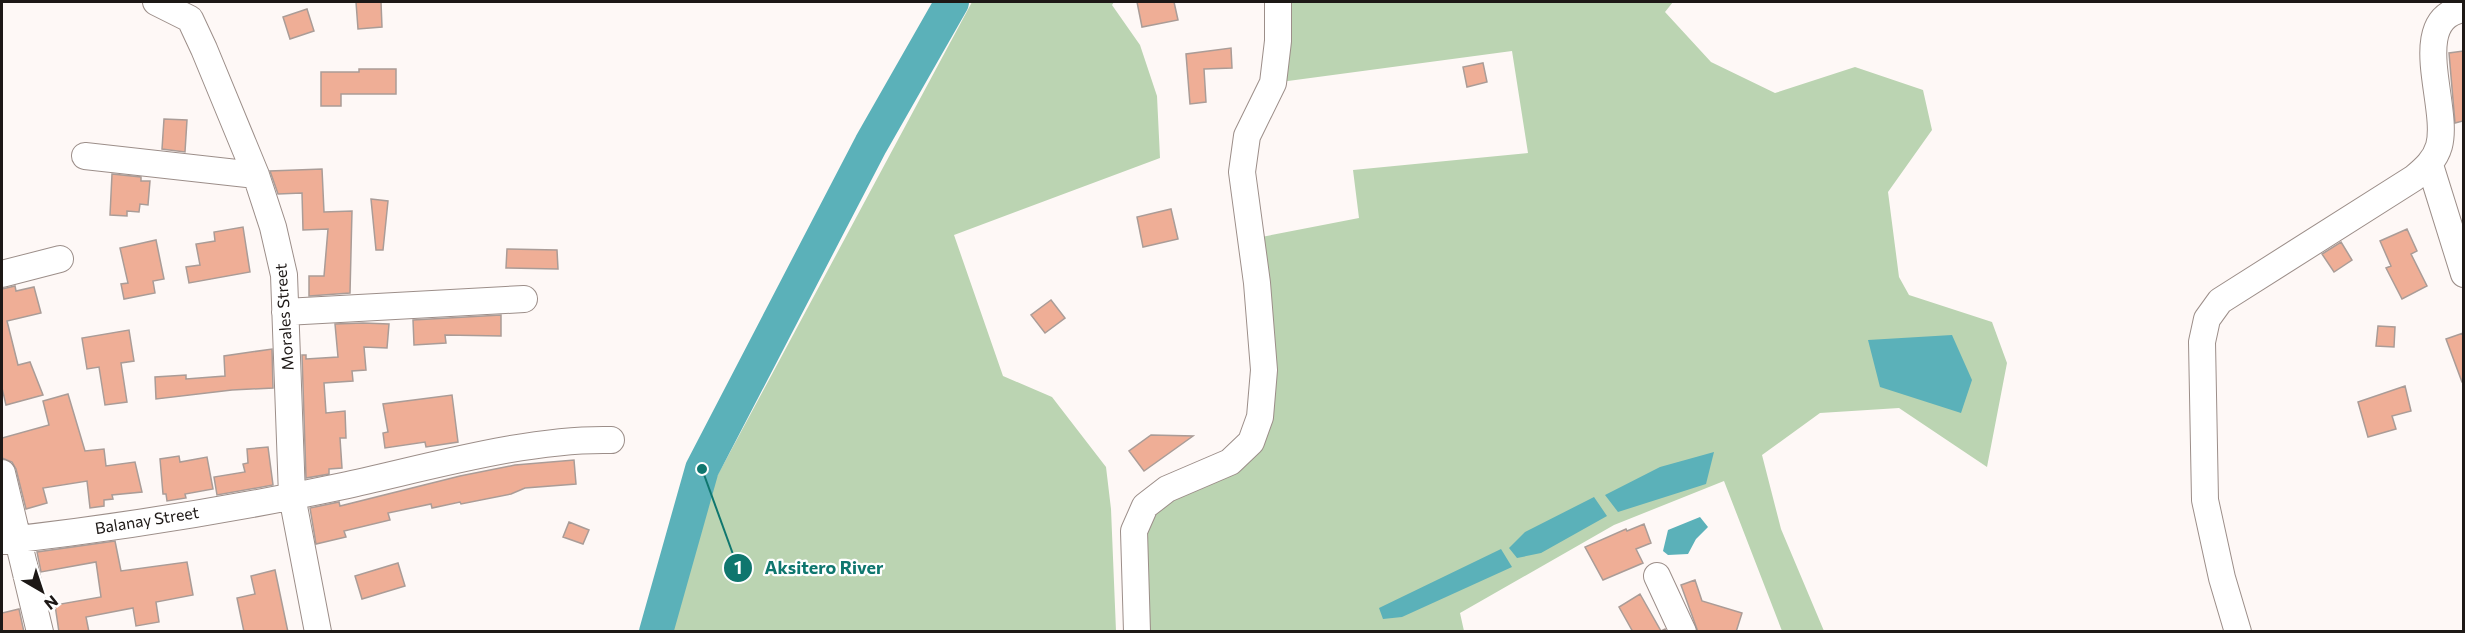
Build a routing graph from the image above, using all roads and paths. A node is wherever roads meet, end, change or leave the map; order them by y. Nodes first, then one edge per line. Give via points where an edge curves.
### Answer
1 (156, 2) edge
2 (1278, 2) edge
3 (2463, 9) edge
4 (190, 10) edge
5 (85, 156) dead end
6 (2430, 165) junction
7 (256, 175) junction
8 (60, 260) dead end
9 (2, 274) edge
10 (2463, 274) edge
11 (524, 299) dead end
12 (285, 312) junction
13 (611, 440) dead end
14 (2, 473) edge
15 (292, 496) junction
16 (10, 540) edge
17 (1657, 576) dead end
18 (40, 632) edge
19 (318, 632) edge
20 (1137, 632) edge
21 (1683, 632) edge
22 (2238, 632) edge

1 - 4 street, Morales Street
2 - 20 street via 1273,83 1246,136 1242,172 1263,359 1260,417 1251,441 1230,462 1167,489 1145,506 1134,531
3 - 6 street via 2450,12 2438,23 2432,39 2441,126 2439,147
4 - 7 street, Morales Street
5 - 7 street
6 - 10 street
6 - 22 street via 2220,301 2208,319 2202,342 2205,500
7 - 12 street, Morales Street via 279,250
8 - 9 street
11 - 12 street
12 - 15 street, Morales Street
13 - 15 street, Balanay Street via 541,444
14 - 16 street
15 - 16 street, Balanay Street
15 - 19 street, Morales Street
16 - 18 street
17 - 21 street

